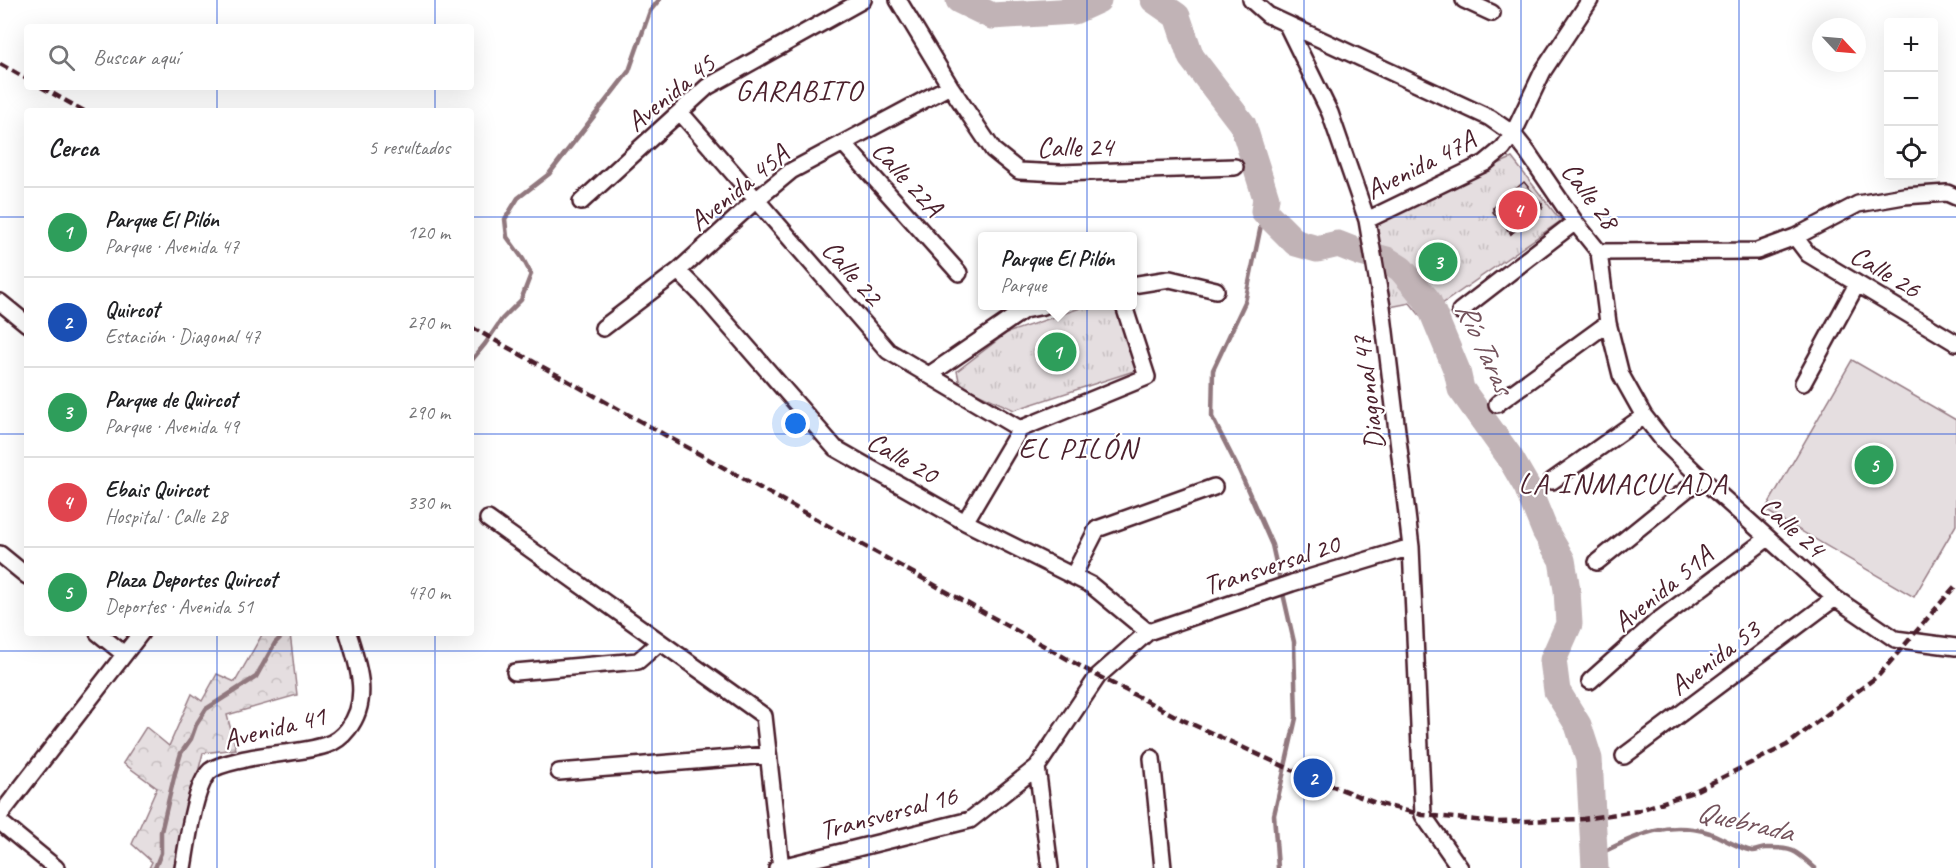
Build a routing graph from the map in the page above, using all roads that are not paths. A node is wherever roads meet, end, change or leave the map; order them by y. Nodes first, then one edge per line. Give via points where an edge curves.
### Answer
1 (863, 0) edge
2 (898, 0) edge
3 (1251, 0) edge
4 (1590, 0) edge
5 (1287, 25) junction
6 (950, 86) junction
7 (680, 112) junction
8 (1513, 134) junction
9 (843, 143) junction
10 (1235, 167) dead end
11 (1956, 197) edge
12 (756, 200) junction
13 (581, 202) dead end
14 (1366, 220) junction
15 (1575, 222) junction
16 (1795, 237) junction
17 (1599, 252) junction
18 (678, 271) junction
19 (959, 273) dead end
20 (1137, 284) edge
21 (1857, 284) junction
22 (1216, 290) dead end
23 (0, 302) edge
24 (1024, 310) edge
25 (1125, 310) edge
26 (1460, 311) dead end
27 (24, 322) edge
28 (1608, 322) junction
29 (603, 328) dead end
30 (1956, 343) edge
31 (929, 375) junction
32 (1803, 383) dead end
33 (1497, 404) dead end
34 (1644, 416) junction
35 (1020, 429) junction
36 (1701, 478) junction
37 (1552, 481) dead end
38 (1214, 487) dead end
39 (488, 519) dead end
40 (965, 522) junction
41 (1768, 538) junction
42 (1411, 547) junction
43 (0, 554) edge
44 (1597, 562) dead end
45 (24, 574) edge
46 (1073, 576) junction
47 (1834, 598) junction
48 (1148, 632) junction
49 (102, 636) edge
50 (139, 636) edge
51 (349, 636) edge
52 (660, 642) junction
53 (1956, 647) edge
54 (124, 654) junction
55 (515, 672) dead end
56 (1590, 681) dead end
57 (768, 755) junction
58 (1624, 756) dead end
59 (1152, 758) dead end
60 (1036, 766) junction
61 (559, 772) dead end
62 (0, 815) edge
63 (0, 822) edge
64 (56, 868) edge
65 (183, 868) edge
66 (780, 868) edge
67 (1050, 868) edge
68 (1164, 868) edge
69 (1460, 868) edge

1 - 7 street, Avenida 45 via 707,87
2 - 6 street, Calle 24
3 - 5 street
4 - 8 street, Avenida 47A via 1543,71
5 - 8 street, Calle 28 via 1490,118
5 - 14 street, Diagonal 47 via 1330,113
6 - 9 street, Avenida 45A
6 - 10 street, Calle 24 via 993,150 1019,171 1060,174
7 - 12 street, Calle 22
7 - 13 street, Avenida 45
8 - 14 street, Avenida 47A via 1485,163
8 - 15 street, Calle 28
9 - 12 street, Avenida 45A via 791,171
9 - 19 street, Calle 22A
11 - 16 street, Calle 28 via 1915,195 1858,204
12 - 18 street, Avenida 45A
12 - 31 street, Calle 22 via 888,351
14 - 42 street, Diagonal 47 via 1382,307
15 - 17 street, Calle 28
15 - 26 street
16 - 17 street, Calle 28 via 1757,251
16 - 21 street, Calle 26 via 1808,254
17 - 28 street, Calle 24
18 - 29 street, Avenida 45A
18 - 40 street, Calle 20 via 836,448
20 - 22 street via 1170,279
21 - 30 street, Calle 26
21 - 32 street
23 - 27 street
24 - 31 street
25 - 35 street via 1147,377
28 - 33 street
28 - 34 street, Calle 24 via 1621,375
31 - 35 street, Calle 22
34 - 36 street, Calle 24
34 - 37 street
35 - 40 street
36 - 41 street, Calle 24
36 - 44 street
38 - 46 street via 1097,529
39 - 52 street
40 - 46 street, Calle 20
41 - 47 street, Calle 24
41 - 56 street, Avenida 51A via 1656,622
42 - 48 street, Transversal 20
42 - 69 street, Diagonal 47 via 1423,815
43 - 45 street
46 - 48 street, Calle 20 via 1091,585
47 - 53 street, Calle 24 via 1895,639
47 - 58 street, Avenida 53
48 - 60 street, Transversal 16 via 1098,676
49 - 54 street
50 - 54 street
51 - 65 street, Avenida 41 via 362,694 350,727 339,740 325,746 259,756 210,772 197,798
52 - 55 street via 638,662
52 - 57 street via 764,716
54 - 62 street
57 - 61 street
57 - 66 street
59 - 68 street
60 - 66 street, Transversal 16 via 970,819
60 - 67 street
63 - 64 street

